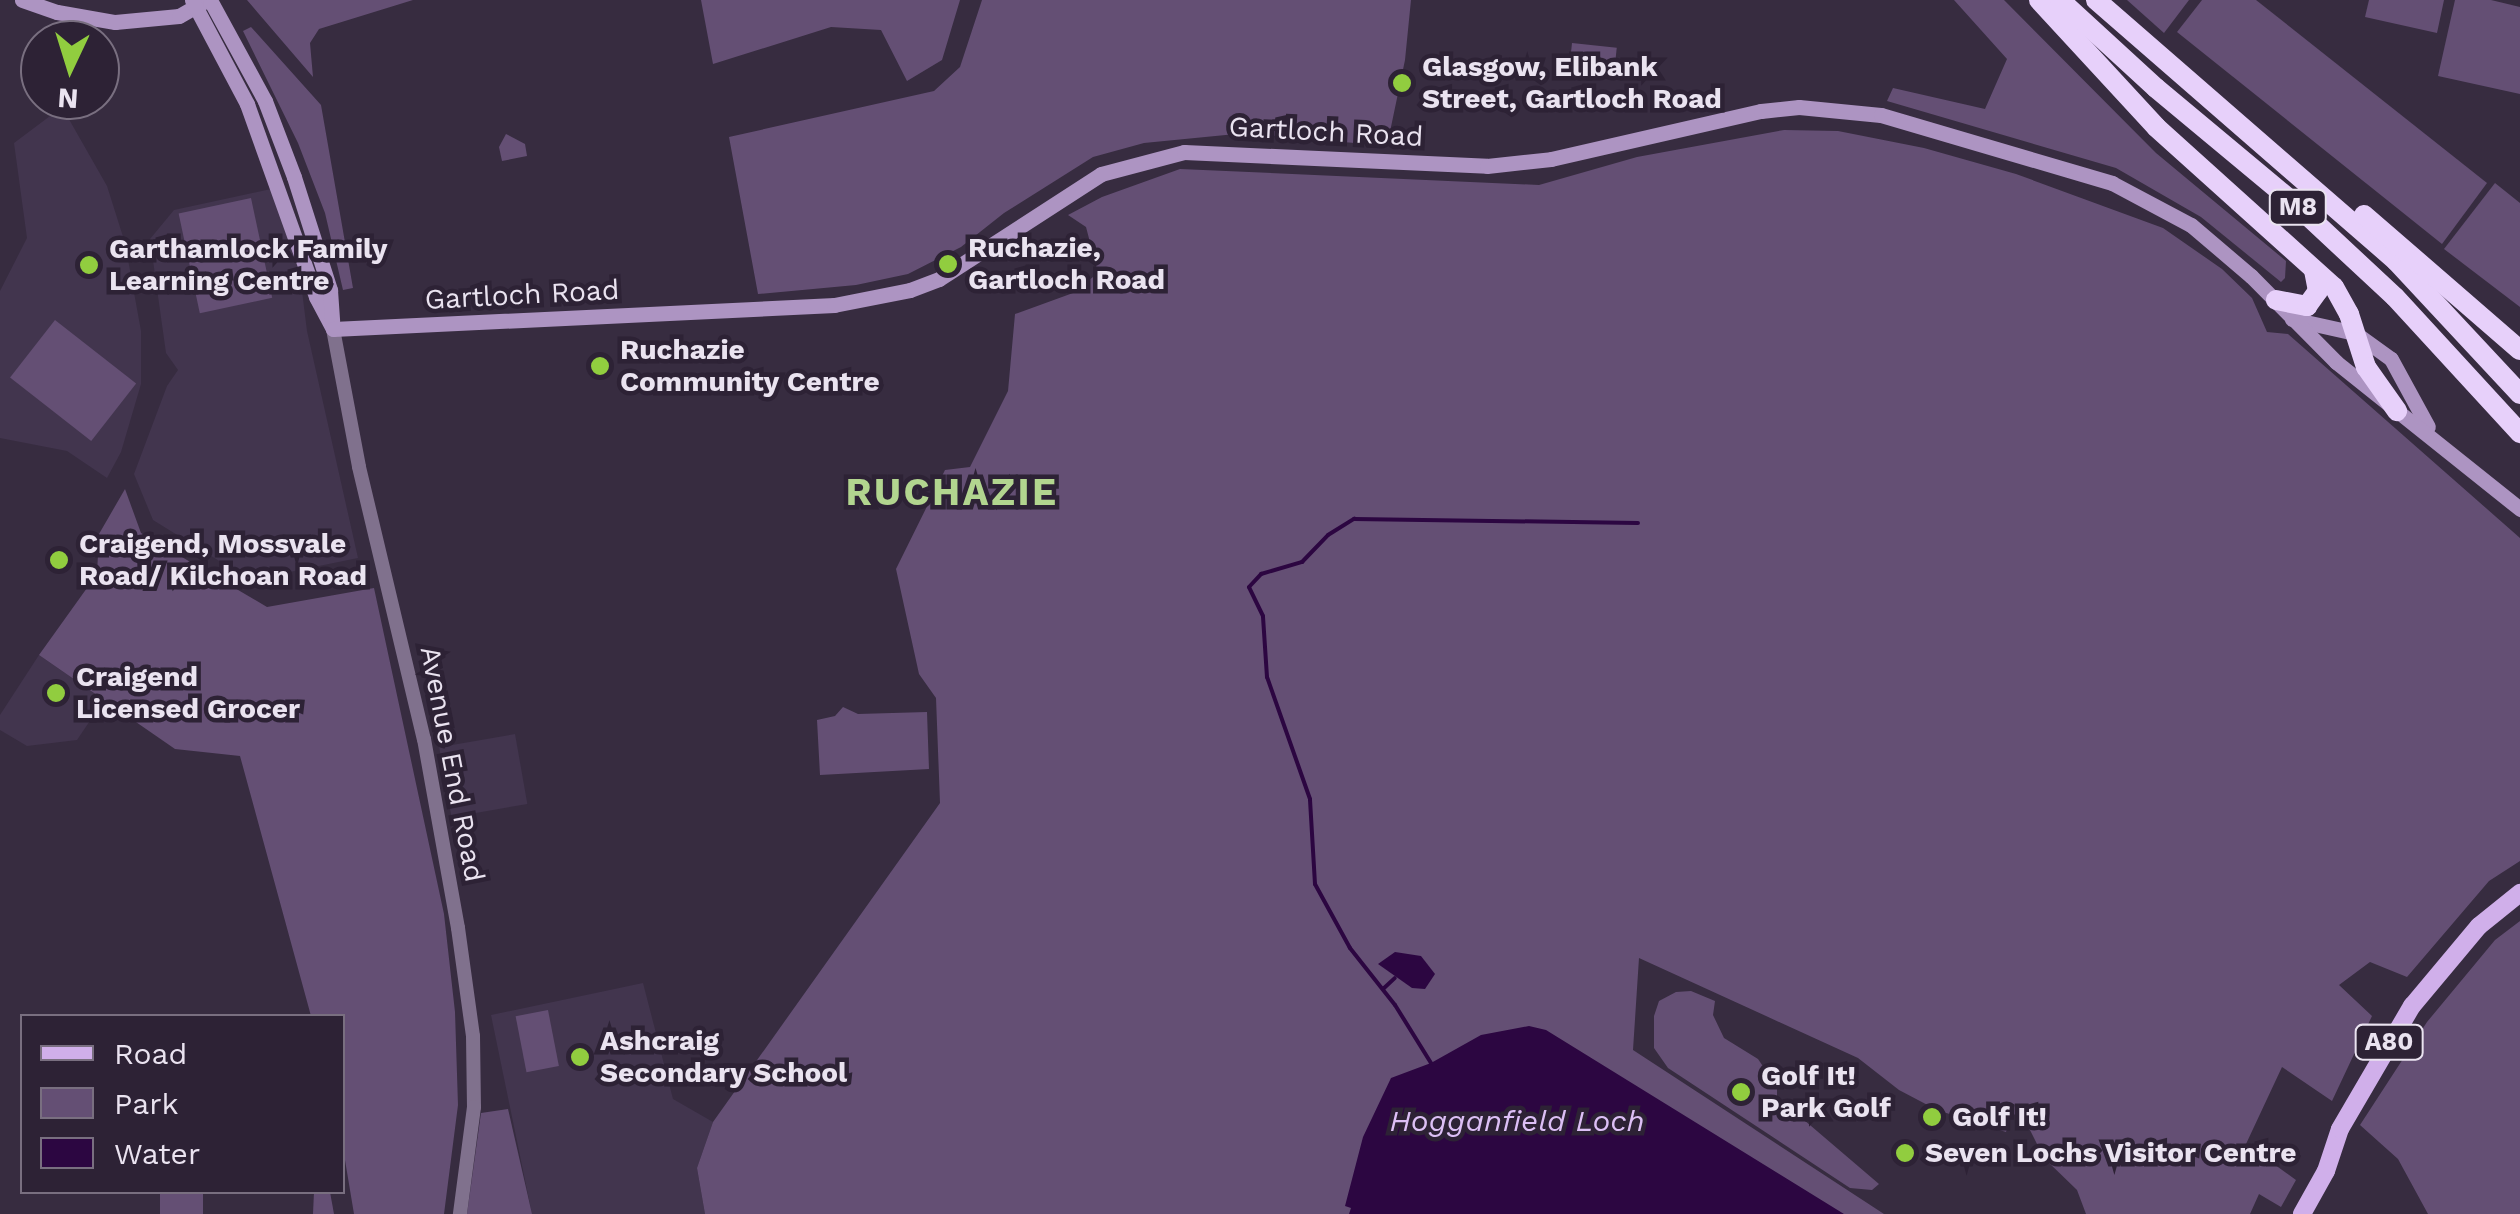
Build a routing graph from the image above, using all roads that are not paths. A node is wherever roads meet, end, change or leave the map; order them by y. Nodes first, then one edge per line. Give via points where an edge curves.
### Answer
1 (22, 0) edge
2 (2039, 0) edge
3 (2060, 0) edge
4 (2096, 0) edge
5 (201, 1) edge
6 (2281, 156) junction
7 (2314, 270) junction
8 (2276, 300) junction
9 (2290, 318) junction
10 (333, 329) junction
11 (2354, 333) junction
12 (2520, 350) edge
13 (2520, 394) edge
14 (2396, 411) junction
15 (2520, 432) edge
16 (2444, 446) junction
17 (2520, 509) edge
18 (2520, 893) edge
19 (460, 1214) edge
20 (2302, 1214) edge

1 - 5 main road via 114,22 179,16
2 - 7 highway via 2156,127
3 - 15 highway, M8 via 2294,202 2395,297
4 - 6 highway, M8
5 - 10 main road
6 - 12 highway via 2375,223
6 - 13 highway, M8 via 2396,261
7 - 8 highway via 2318,291 2307,306
7 - 11 highway via 2334,287
8 - 9 main road, Gartloch Road
8 - 10 main road, Gartloch Road via 2191,225 2112,183 1881,115 1799,107 1552,159 1487,166 1184,152 1100,174 939,279 834,305
9 - 11 main road, Gartloch Road
9 - 14 main road, Gartloch Road
10 - 19 street, Avenue End Road via 424,739 458,928 474,1107
11 - 14 highway via 2366,367
11 - 16 main road, Gartloch Road via 2391,359 2418,415
14 - 16 main road, Gartloch Road
16 - 17 main road, Gartloch Road
18 - 20 main road, A80 via 2479,926 2412,1006 2340,1128

